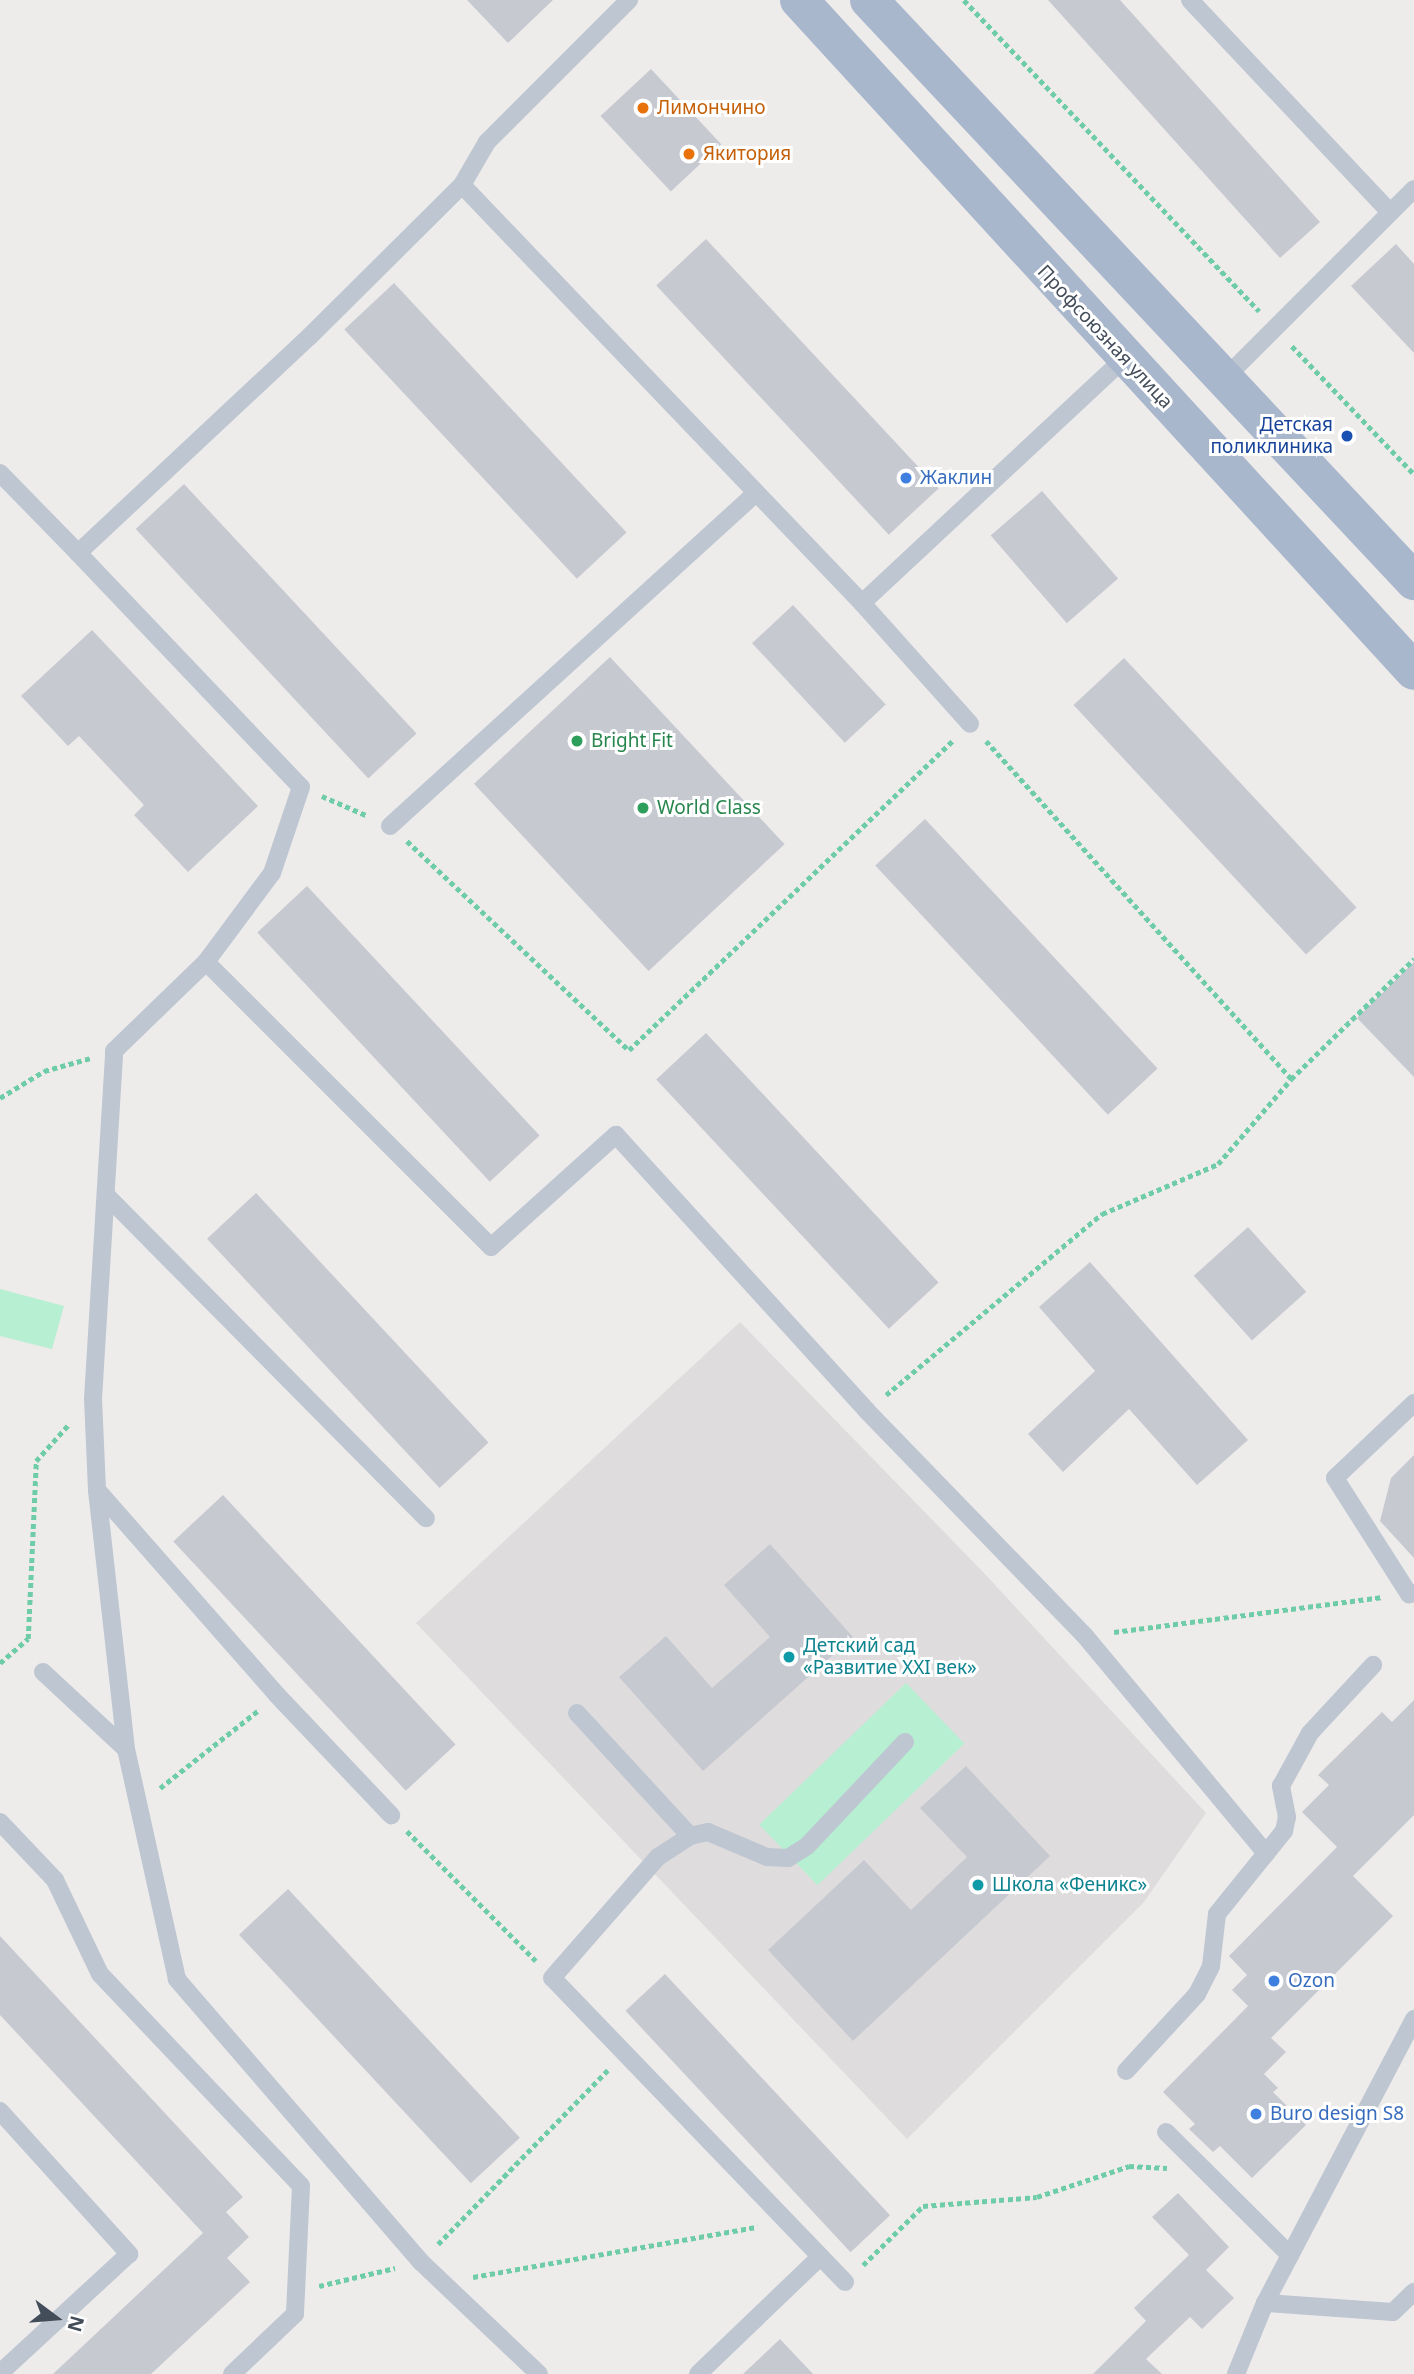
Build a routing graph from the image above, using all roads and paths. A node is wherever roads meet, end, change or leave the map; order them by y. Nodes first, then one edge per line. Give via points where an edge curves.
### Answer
1 (629, 0) edge
2 (799, 0) edge
3 (869, 0) edge
4 (964, 0) edge
5 (1189, 0) edge
6 (462, 186) junction
7 (1412, 195) edge
8 (1390, 212) junction
9 (1273, 326) junction
10 (1124, 359) junction
11 (1226, 377) junction
12 (0, 474) edge
13 (1414, 474) edge
14 (755, 494) junction
15 (78, 554) junction
16 (1414, 581) edge
17 (862, 603) junction
18 (1414, 671) edge
19 (970, 724) junction
20 (302, 787) junction
21 (390, 826) junction
22 (1414, 959) edge
23 (206, 962) junction
24 (114, 1051) junction
25 (1291, 1079) junction
26 (0, 1098) edge
27 (108, 1197) junction
28 (93, 1399) junction
29 (1414, 1403) edge
30 (867, 1411) junction
31 (97, 1490) junction
32 (426, 1518) dead end
33 (1411, 1593) edge
34 (1085, 1636) junction
35 (0, 1663) edge
36 (1373, 1665) dead end
37 (43, 1672) dead end
38 (277, 1695) junction
39 (577, 1713) dead end
40 (905, 1742) dead end
41 (126, 1749) junction
42 (138, 1805) junction
43 (391, 1815) joint
44 (0, 1822) edge
45 (690, 1836) junction
46 (1266, 1853) junction
47 (552, 1978) junction
48 (1414, 2018) edge
49 (626, 2052) junction
50 (1126, 2071) dead end
51 (0, 2111) edge
52 (1166, 2132) dead end
53 (1217, 2182) junction
54 (786, 2222) junction
55 (1290, 2255) junction
56 (820, 2257) junction
57 (421, 2262) junction
58 (441, 2283) junction
59 (845, 2283) joint
60 (297, 2291) junction
61 (1414, 2292) edge
62 (1265, 2303) junction
63 (0, 2373) edge
64 (232, 2374) edge
65 (539, 2374) edge
66 (698, 2374) edge
67 (1236, 2374) edge

1 - 6 lane via 487,142
2 - 10 main road, Профсоюзная улица
3 - 11 main road
4 - 9 path
5 - 8 lane
6 - 14 lane
6 - 15 lane
7 - 8 lane
8 - 9 lane
9 - 11 lane
9 - 13 path
10 - 17 lane
10 - 18 main road, Профсоюзная улица
11 - 16 main road
12 - 15 lane
14 - 17 lane
14 - 21 lane
15 - 20 lane
17 - 19 lane
19 - 21 path via 629,1051
19 - 25 path
20 - 21 path
20 - 23 lane via 272,873
22 - 25 path
23 - 24 lane
23 - 30 lane via 491,1247 616,1135
24 - 26 path via 44,1071
24 - 27 lane
25 - 30 path via 1218,1164 1102,1214
27 - 28 lane
27 - 32 lane
28 - 31 lane
28 - 35 path via 36,1461 28,1639
29 - 33 lane via 1335,1478
30 - 34 lane
31 - 38 lane
31 - 41 lane
33 - 34 path
34 - 46 lane
36 - 46 lane via 1310,1733 1281,1786 1287,1817 1284,1831
37 - 41 lane
38 - 42 path
38 - 43 lane
39 - 45 lane
40 - 45 lane via 807,1846 788,1858 766,1857 708,1832
41 - 42 lane
42 - 57 lane via 177,1979
43 - 47 path
44 - 60 lane via 55,1880 100,1974 301,2186
45 - 47 lane via 658,1857
46 - 50 lane via 1217,1914 1211,1966 1197,1994
47 - 49 lane
48 - 55 lane
49 - 54 lane
49 - 57 path
51 - 63 lane via 129,2254
52 - 53 lane
53 - 55 lane
53 - 59 path via 1154,2165 1129,2166 1037,2197 923,2206
54 - 56 lane
54 - 58 path
55 - 62 lane
56 - 59 lane
56 - 66 lane
57 - 58 lane
57 - 60 path
58 - 65 lane
60 - 64 lane via 295,2314
61 - 62 lane via 1393,2312
62 - 67 lane

